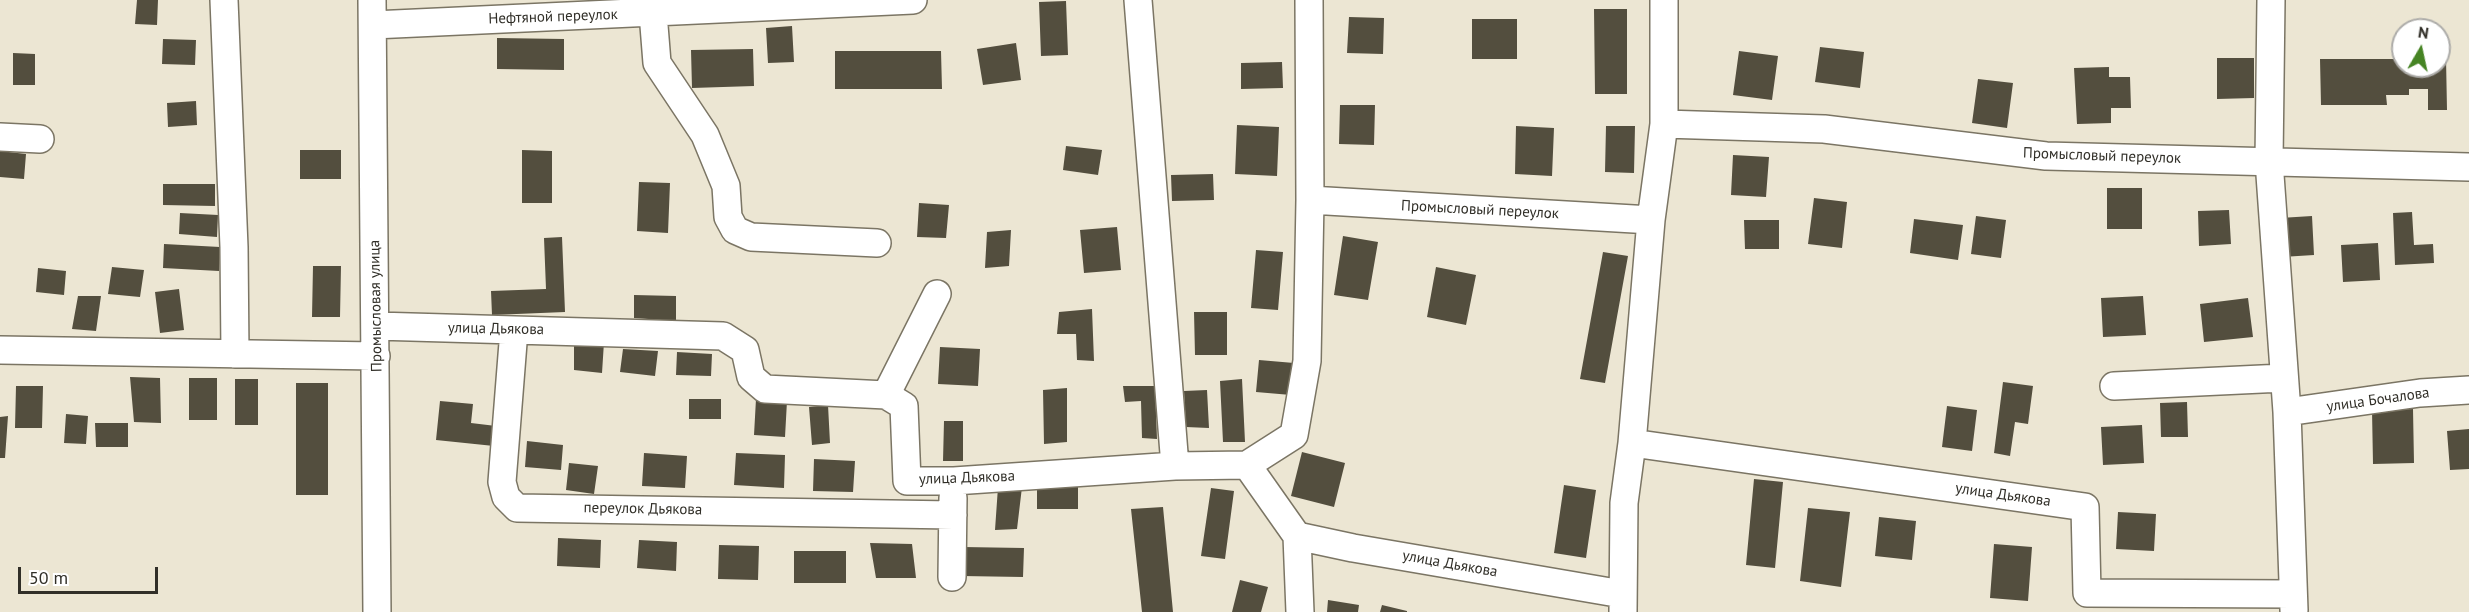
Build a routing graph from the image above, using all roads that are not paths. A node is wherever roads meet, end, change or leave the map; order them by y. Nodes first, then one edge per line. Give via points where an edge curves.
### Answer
1 (224, 0) edge
2 (912, 0) edge
3 (1138, 0) edge
4 (1309, 0) edge
5 (1664, 0) edge
6 (2271, 0) edge
7 (372, 12) edge
8 (653, 13) junction
9 (1664, 124) junction
10 (0, 137) edge
11 (40, 139) dead end
12 (2269, 161) junction
13 (2469, 167) edge
14 (1310, 200) junction
15 (1650, 220) junction
16 (877, 243) dead end
17 (937, 294) dead end
18 (376, 326) junction
19 (514, 330) junction
20 (0, 350) edge
21 (235, 354) junction
22 (376, 356) junction
23 (2283, 378) junction
24 (2114, 386) dead end
25 (2469, 390) edge
26 (886, 395) junction
27 (2287, 412) junction
28 (1632, 443) junction
29 (1246, 465) junction
30 (1175, 466) junction
31 (954, 481) junction
32 (953, 515) junction
33 (1297, 536) junction
34 (952, 577) dead end
35 (1623, 603) edge
36 (2294, 603) edge
37 (377, 612) edge
38 (1300, 612) edge

1 - 21 street
2 - 8 street, Нефтяной переулок
3 - 30 street
4 - 14 street
5 - 9 street
6 - 12 street
7 - 8 street, Нефтяной переулок
7 - 18 street, Промысловая улица
8 - 16 street via 657,63 705,135 726,186 728,217 735,230 751,237
9 - 12 street, Промысловый переулок via 1824,129 2046,156
9 - 15 street
10 - 11 street
12 - 13 street, Промысловый переулок
12 - 23 street
14 - 15 street, Промысловый переулок
14 - 29 street via 1307,361 1294,435
15 - 28 street
17 - 26 street
18 - 19 street, улица Дьякова
18 - 22 street, Промысловая улица
19 - 26 street, улица Дьякова via 723,336 744,350 751,377 765,389
19 - 32 street, переулок Дьякова via 502,482 506,497 518,508
20 - 21 street
21 - 22 street
22 - 37 street, Промысловая улица
23 - 24 street
23 - 27 street
25 - 27 street, улица Бочалова
26 - 31 street, улица Дьякова via 904,406 907,481
27 - 36 street
28 - 35 street via 1624,503
28 - 36 street, улица Дьякова via 2085,507 2087,593
29 - 30 street, улица Дьякова
29 - 33 street
30 - 31 street, улица Дьякова
31 - 32 street
32 - 34 street
33 - 35 street, улица Дьякова
33 - 38 street

